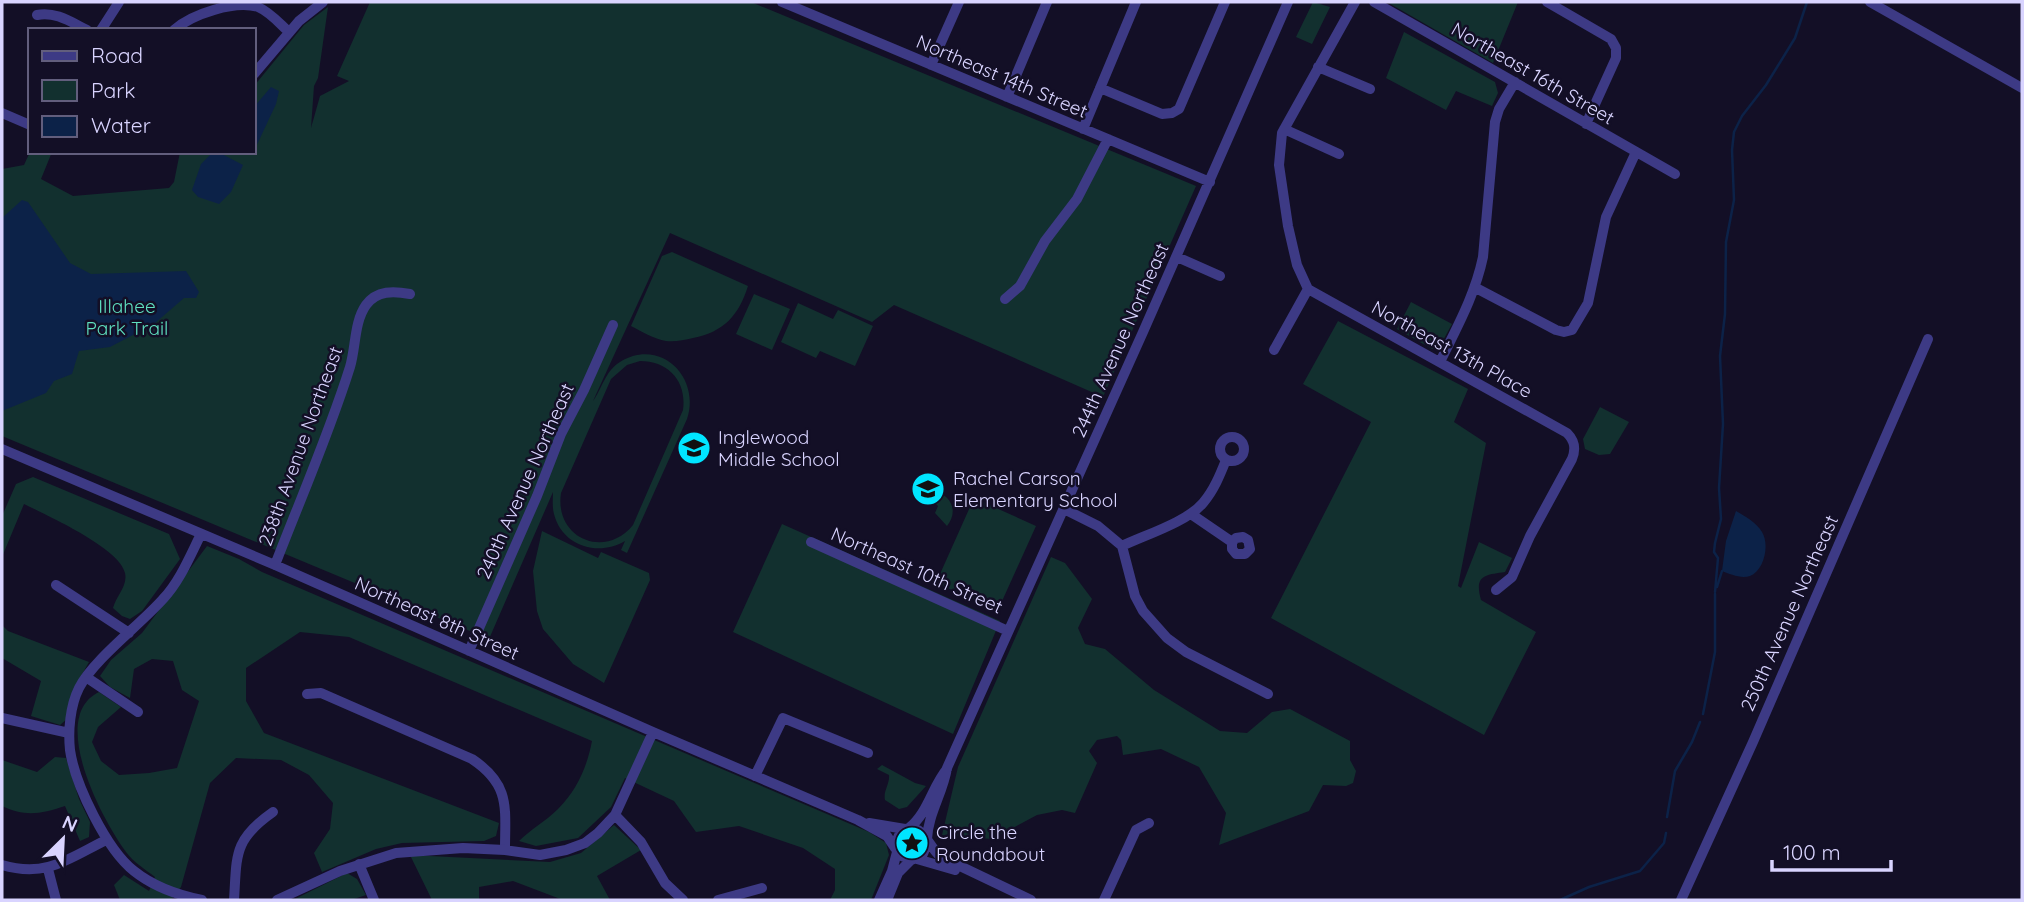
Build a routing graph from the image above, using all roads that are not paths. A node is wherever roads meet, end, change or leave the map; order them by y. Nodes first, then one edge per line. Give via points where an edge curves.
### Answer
1 (119, 2) edge
2 (323, 2) edge
3 (782, 2) edge
4 (959, 2) edge
5 (1047, 2) edge
6 (1136, 2) edge
7 (1225, 2) edge
8 (1288, 2) edge
9 (1355, 2) edge
10 (1374, 2) edge
11 (1547, 2) edge
12 (1870, 2) edge
13 (1883, 5) edge
14 (37, 15) dead end
15 (83, 28) edge
16 (101, 28) edge
17 (177, 28) edge
18 (289, 33) junction
19 (931, 65) junction
20 (1318, 67) junction
21 (256, 72) edge
22 (1515, 82) junction
23 (1100, 88) junction
24 (2022, 88) edge
25 (1370, 89) dead end
26 (1007, 97) junction
27 (2, 113) edge
28 (28, 124) edge
29 (1586, 124) junction
30 (1083, 129) junction
31 (1284, 129) junction
32 (1108, 139) junction
33 (1636, 152) junction
34 (1339, 154) dead end
35 (1675, 174) dead end
36 (1210, 182) junction
37 (1177, 257) junction
38 (1220, 276) dead end
39 (1476, 288) junction
40 (1308, 289) junction
41 (410, 293) dead end
42 (1005, 299) dead end
43 (613, 326) dead end
44 (1928, 339) dead end
45 (1274, 350) dead end
46 (1440, 362) junction
47 (2, 449) edge
48 (1226, 460) dead end
49 (1064, 509) junction
50 (1191, 514) junction
51 (201, 534) junction
52 (811, 542) dead end
53 (1232, 542) dead end
54 (1122, 546) junction
55 (275, 565) junction
56 (56, 585) dead end
57 (1496, 590) dead end
58 (1008, 631) junction
59 (129, 633) junction
60 (469, 651) junction
61 (86, 677) junction
62 (307, 694) dead end
63 (1268, 694) dead end
64 (138, 712) dead end
65 (2, 718) edge
66 (653, 732) junction
67 (69, 733) junction
68 (868, 753) dead end
69 (947, 768) junction
70 (755, 776) junction
71 (273, 812) dead end
72 (615, 815) junction
73 (858, 820) junction
74 (1149, 823) dead end
75 (907, 828) junction
76 (106, 840) junction
77 (927, 840) junction
78 (505, 850) junction
79 (896, 850) junction
80 (914, 860) junction
81 (359, 864) junction
82 (2, 865) edge
83 (48, 869) junction
84 (979, 876) junction
85 (762, 888) dead end
86 (56, 900) edge
87 (202, 900) edge
88 (234, 900) edge
89 (277, 900) edge
90 (374, 900) edge
91 (683, 900) edge
92 (718, 900) edge
93 (879, 900) edge
94 (887, 900) edge
95 (1031, 900) edge
96 (1104, 900) edge
97 (1681, 900) edge

1 - 16 street
2 - 18 street
3 - 19 street, Northeast 14th Street
4 - 19 street
5 - 26 street
6 - 23 street
7 - 23 street via 1179,108 1172,113 1162,114
8 - 36 street, 244th Avenue Northeast
9 - 20 street
10 - 22 street, Northeast 16th Street
11 - 29 street via 1611,39 1616,48
12 - 13 street
13 - 24 street
14 - 15 street via 47,14
17 - 18 street via 199,14 249,4 263,9
18 - 21 street
19 - 26 street, Northeast 14th Street
20 - 25 street
20 - 31 street
22 - 29 street, Northeast 16th Street
22 - 39 street via 1495,122
23 - 30 street
26 - 30 street, Northeast 14th Street
27 - 28 street
29 - 33 street, Northeast 16th Street
30 - 32 street, Northeast 14th Street
31 - 34 street
31 - 40 street via 1279,166 1297,265
32 - 36 street, Northeast 14th Street
32 - 42 street via 1077,199 1045,241 1020,286
33 - 35 street, Northeast 16th Street
33 - 39 street via 1606,218 1588,303 1572,330 1556,330
36 - 37 street, 244th Avenue Northeast
37 - 38 street
37 - 49 street, 244th Avenue Northeast
39 - 46 street
40 - 45 street
40 - 46 street, Northeast 13th Place
41 - 55 street, 238th Avenue Northeast via 386,292 366,304 349,369
43 - 60 street, 240th Avenue Northeast via 561,434
44 - 97 street, 250th Avenue Northeast
46 - 57 street, Northeast 13th Place via 1567,433 1574,444 1572,459 1512,577
47 - 51 street, Northeast 8th Street
48 - 50 street via 1214,488
49 - 54 street via 1098,526
49 - 58 street, 244th Avenue Northeast
50 - 53 street
50 - 54 street
51 - 55 street, Northeast 8th Street
51 - 59 street via 166,596
52 - 58 street, Northeast 10th Street
54 - 63 street via 1135,596 1167,638
55 - 60 street, Northeast 8th Street
56 - 59 street
58 - 69 street, 244th Avenue Northeast
59 - 61 street
60 - 66 street, Northeast 8th Street
61 - 64 street
61 - 67 street via 75,698
62 - 78 street via 321,693 481,765 503,794
65 - 67 street
66 - 70 street, Northeast 8th Street
66 - 72 street
67 - 76 street via 73,763
68 - 70 street via 783,718
69 - 75 street, 244th Avenue Northeast via 917,822
69 - 77 street, 244th Avenue Northeast
70 - 73 street, Northeast 8th Street
71 - 88 street via 255,824 242,841
72 - 78 street via 598,833 566,850 540,855
72 - 91 street
73 - 75 street, Northeast 8th Street
73 - 79 street, Northeast 8th Street via 887,836
74 - 96 street via 1136,830
75 - 77 street via 918,829
75 - 79 street via 897,835
76 - 83 street
76 - 87 street via 120,859 147,881
77 - 80 street via 925,852
77 - 84 street via 941,857
78 - 81 street via 422,849
79 - 80 street via 903,858
79 - 93 street
80 - 84 street
80 - 94 street via 898,873
81 - 89 street
81 - 90 street
82 - 83 street
83 - 86 street
84 - 95 street
85 - 92 street

